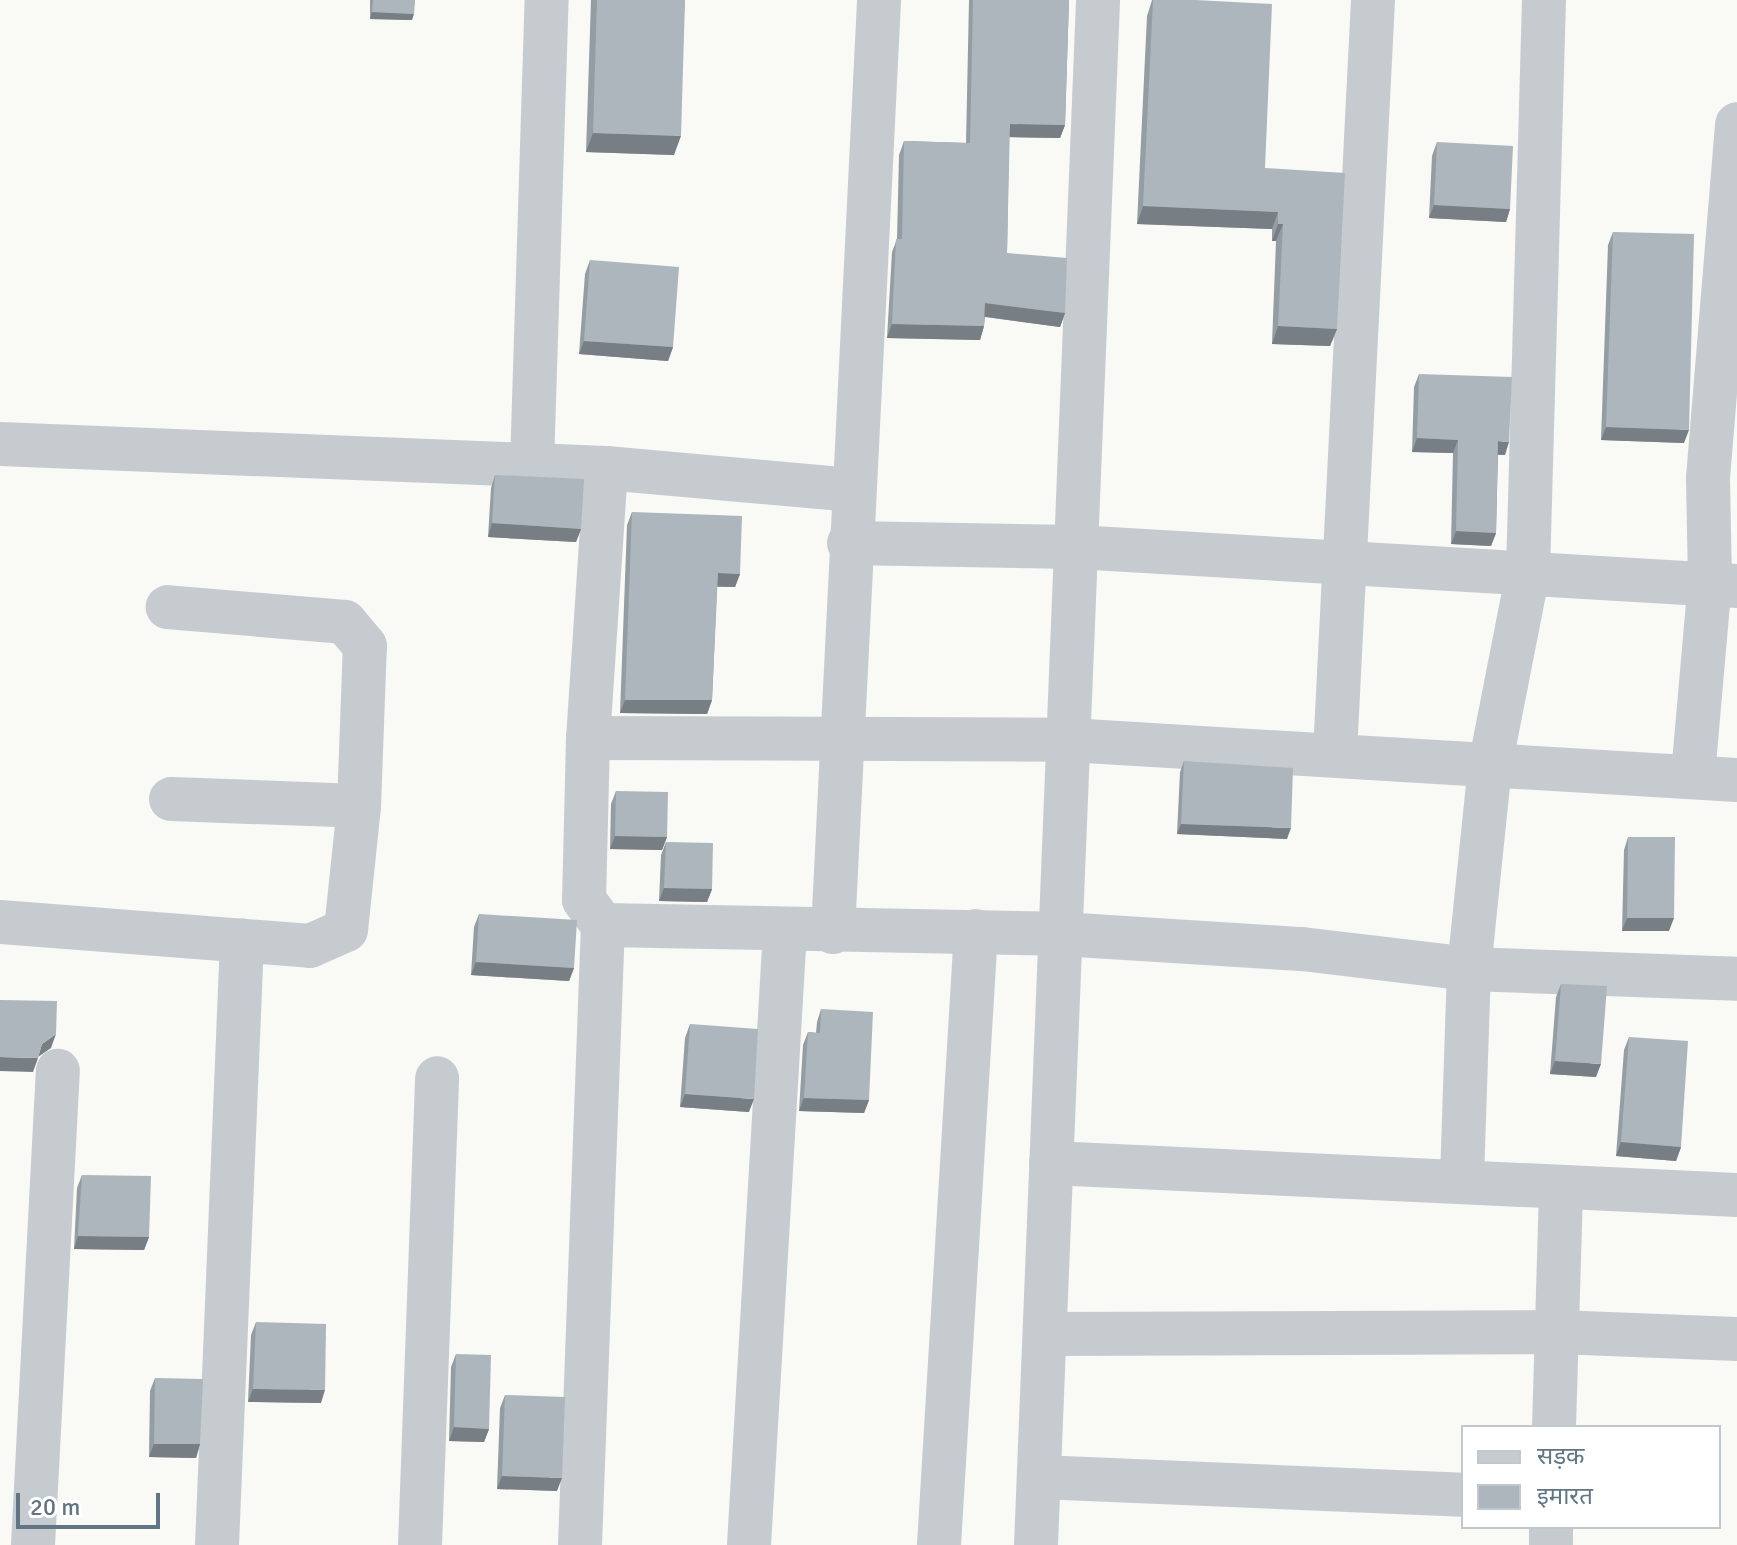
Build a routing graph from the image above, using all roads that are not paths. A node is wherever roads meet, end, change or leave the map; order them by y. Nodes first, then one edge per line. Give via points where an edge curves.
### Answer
1 (547, 0) edge
2 (879, 0) edge
3 (1098, 0) edge
4 (1373, 0) edge
5 (1544, 0) edge
6 (1737, 124) edge
7 (0, 444) edge
8 (532, 465) junction
9 (606, 468) junction
10 (851, 490) junction
11 (849, 543) junction
12 (1076, 547) junction
13 (1347, 562) junction
14 (1528, 572) junction
15 (1723, 584) edge
16 (168, 607) dead end
17 (841, 736) junction
18 (588, 738) junction
19 (1069, 740) junction
20 (1335, 753) junction
21 (1490, 766) junction
22 (1693, 775) junction
23 (1737, 780) edge
24 (171, 799) dead end
25 (359, 806) junction
26 (0, 922) edge
27 (603, 925) junction
28 (785, 930) junction
29 (976, 931) junction
30 (833, 932) junction
31 (1061, 934) junction
32 (242, 941) junction
33 (1469, 969) junction
34 (1737, 979) edge
35 (58, 1071) dead end
36 (437, 1078) dead end
37 (1051, 1163) junction
38 (1462, 1179) junction
39 (1561, 1187) junction
40 (1737, 1195) edge
41 (1557, 1332) junction
42 (1045, 1334) junction
43 (1737, 1339) edge
44 (1554, 1425) edge
45 (1039, 1477) junction
46 (1461, 1495) edge
47 (33, 1545) edge
48 (217, 1545) edge
49 (420, 1545) edge
50 (580, 1545) edge
51 (749, 1545) edge
52 (939, 1545) edge
53 (1036, 1545) edge

1 - 8 street
2 - 10 street
3 - 12 street
4 - 13 street
5 - 14 street
6 - 15 street via 1708,478
7 - 8 street
8 - 9 street
9 - 10 street
9 - 18 street
10 - 11 street
11 - 12 street
11 - 17 street
12 - 13 street
12 - 19 street
13 - 14 street
13 - 20 street
14 - 15 street
14 - 21 street
15 - 22 street
16 - 25 street via 345,622 365,646
17 - 18 street
17 - 19 street
17 - 30 street
18 - 27 street via 584,900
19 - 20 street
19 - 31 street
20 - 21 street
21 - 22 street
21 - 33 street
22 - 23 street
24 - 25 street
25 - 32 street via 346,930 310,946
26 - 32 street
27 - 28 street
27 - 50 street
28 - 30 street
28 - 51 street
29 - 30 street
29 - 31 street
29 - 52 street
31 - 33 street via 1302,949
31 - 37 street
32 - 48 street
33 - 34 street
33 - 38 street
35 - 47 street
36 - 49 street
37 - 38 street
37 - 42 street
38 - 39 street
39 - 40 street
39 - 41 street
41 - 42 street
41 - 43 street
41 - 44 street
42 - 45 street
45 - 46 street
45 - 53 street

